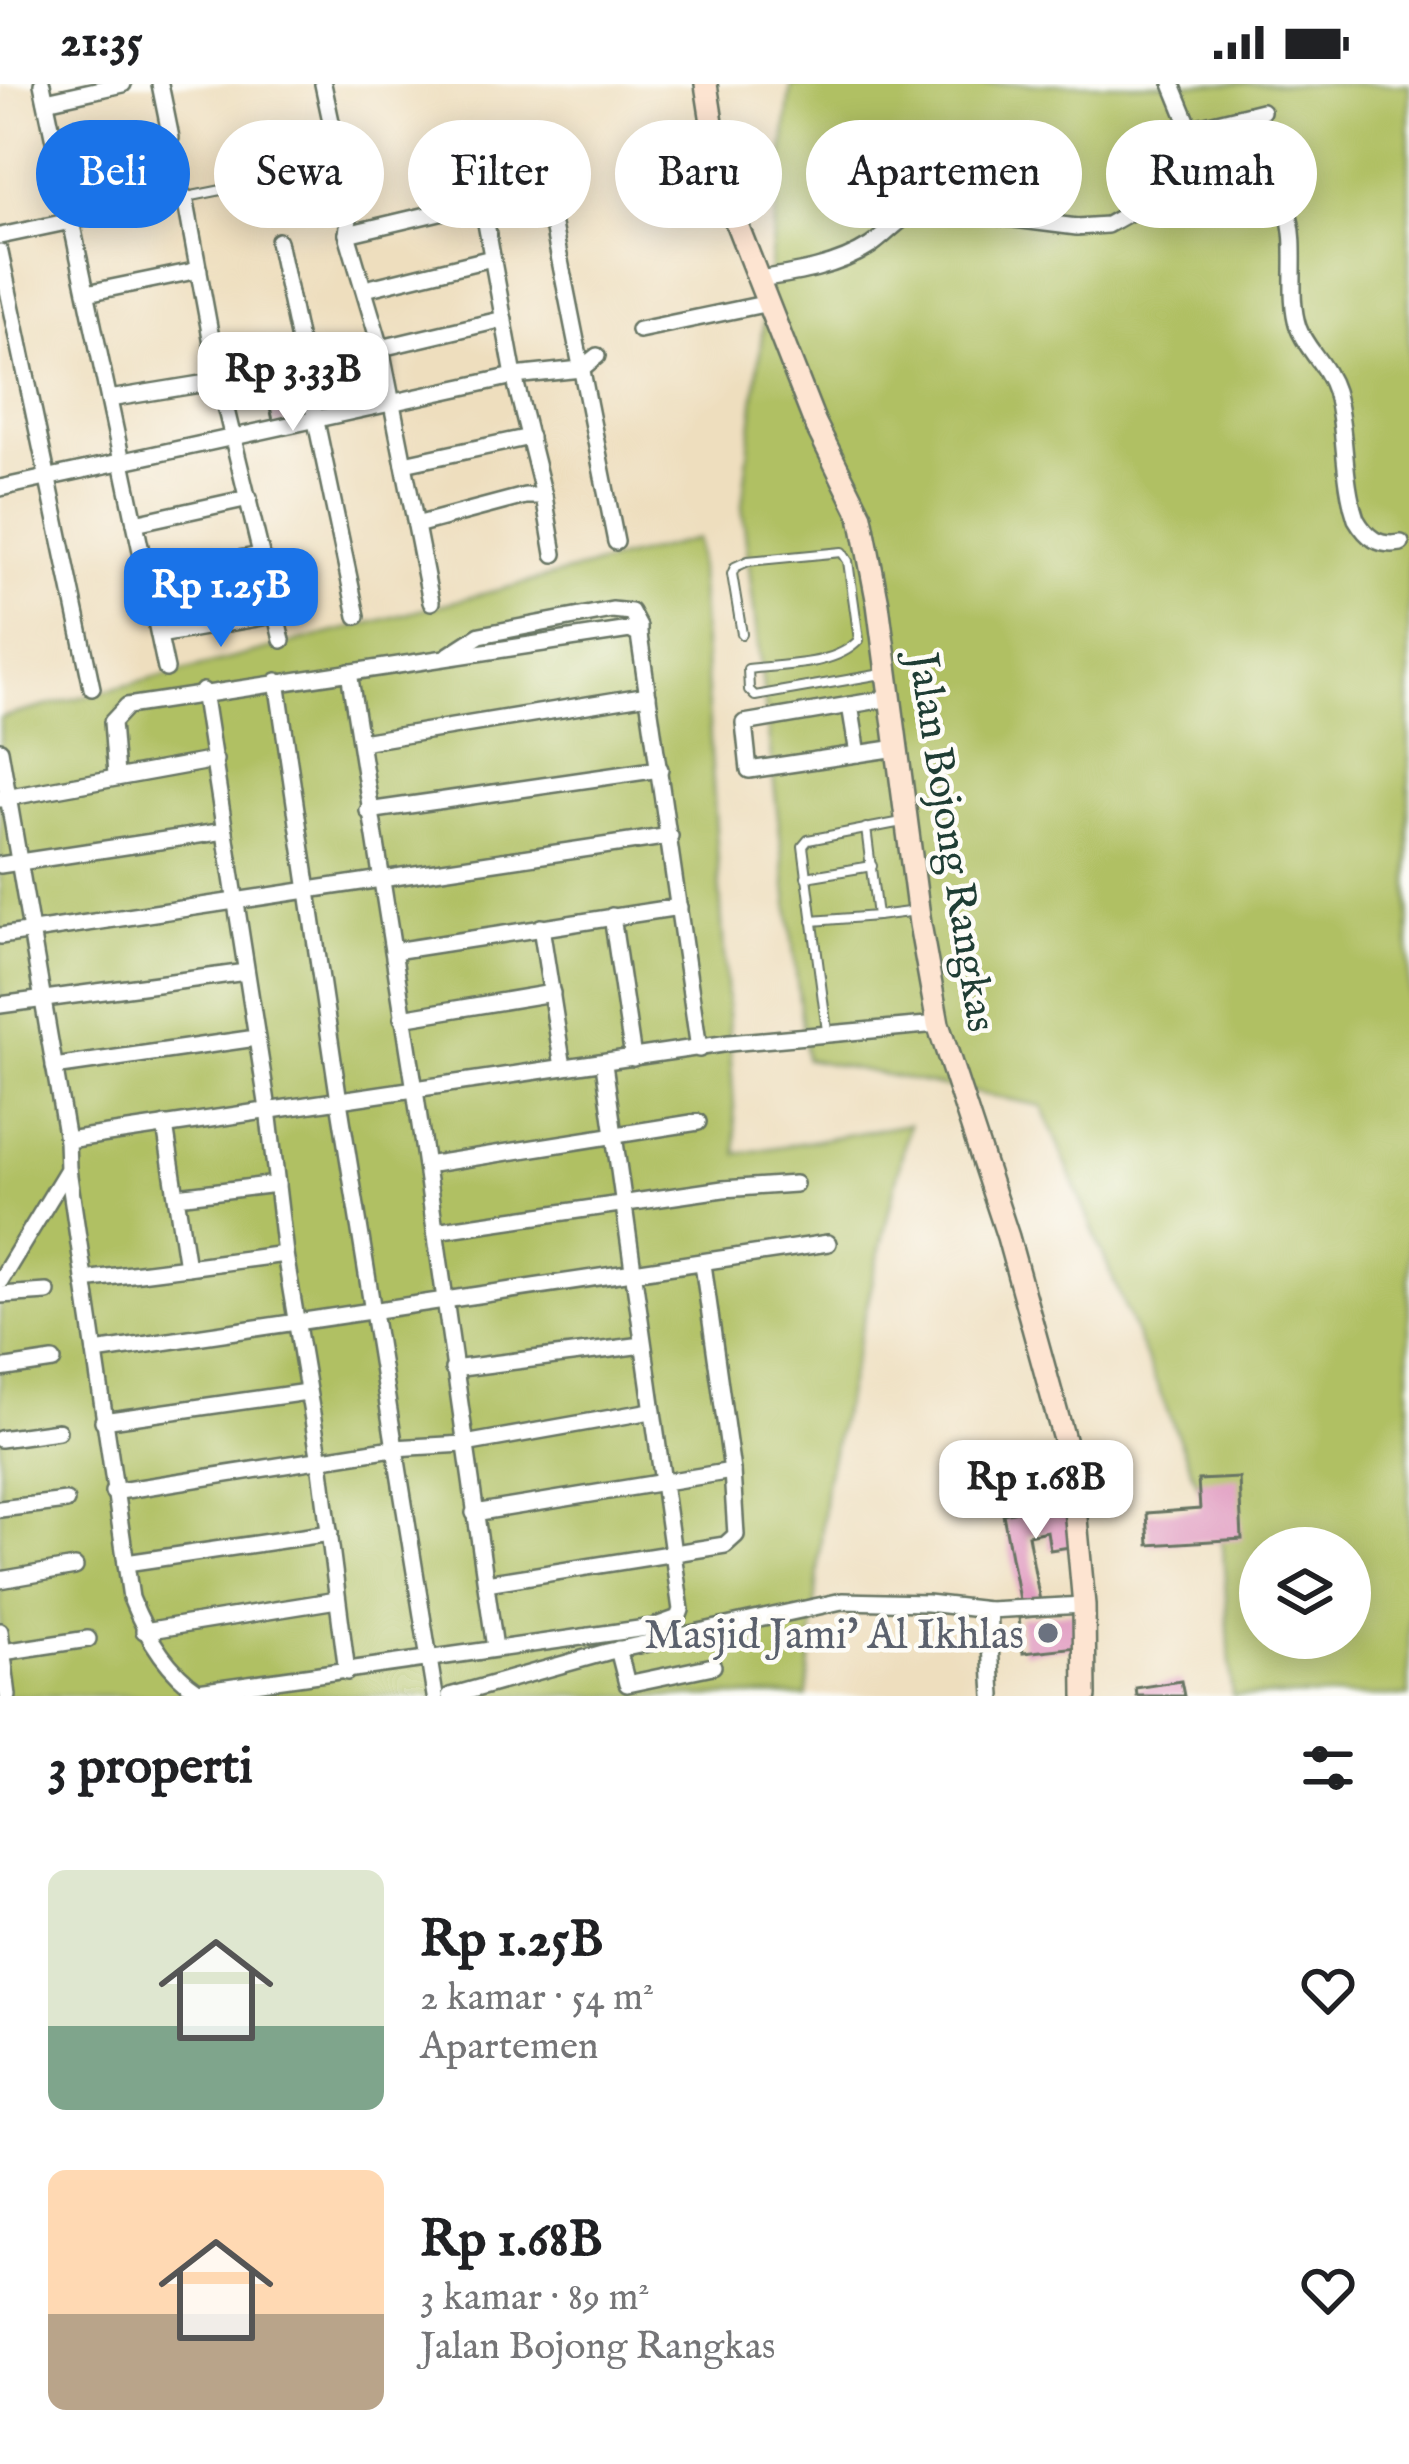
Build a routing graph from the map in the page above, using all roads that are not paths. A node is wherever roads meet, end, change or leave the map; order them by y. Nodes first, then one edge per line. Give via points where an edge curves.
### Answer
1 (123, 84) edge
2 (160, 84) edge
3 (323, 84) edge
4 (706, 84) edge
5 (1172, 84) edge
6 (44, 93) edge
7 (1262, 111) dead end
8 (167, 120) edge
9 (331, 120) edge
10 (1186, 120) edge
11 (1218, 120) edge
12 (408, 220) edge
13 (190, 221) edge
14 (1106, 224) edge
15 (39, 228) edge
16 (74, 228) edge
17 (348, 228) edge
18 (487, 228) edge
19 (553, 228) edge
20 (1291, 228) edge
21 (347, 234) junction
22 (0, 236) edge
23 (278, 241) dead end
24 (0, 252) edge
25 (492, 258) junction
26 (200, 270) junction
27 (760, 279) junction
28 (365, 290) junction
29 (87, 293) junction
30 (769, 302) junction
31 (503, 319) junction
32 (638, 330) dead end
33 (381, 348) junction
34 (597, 356) dead end
35 (581, 369) junction
36 (514, 376) junction
37 (219, 381) junction
38 (109, 399) junction
39 (391, 403) junction
40 (316, 421) junction
41 (530, 437) junction
42 (234, 439) junction
43 (122, 462) junction
44 (404, 464) junction
45 (48, 477) junction
46 (0, 488) edge
47 (544, 496) junction
48 (249, 498) junction
49 (135, 523) junction
50 (416, 525) junction
51 (616, 542) dead end
52 (1401, 542) dead end
53 (554, 554) dead end
54 (262, 555) junction
55 (148, 574) junction
56 (431, 602) dead end
57 (274, 615) junction
58 (357, 616) dead end
59 (742, 634) dead end
60 (159, 635) junction
61 (282, 640) dead end
62 (166, 669) dead end
63 (349, 672) junction
64 (887, 673) junction
65 (278, 681) junction
66 (92, 688) dead end
67 (203, 691) junction
68 (648, 695) junction
69 (891, 698) junction
70 (850, 705) junction
71 (361, 742) junction
72 (897, 748) junction
73 (0, 750) edge
74 (858, 754) junction
75 (214, 760) junction
76 (660, 769) junction
77 (116, 776) junction
78 (3, 799) edge
79 (368, 811) junction
80 (906, 821) junction
81 (866, 828) junction
82 (225, 831) junction
83 (670, 836) junction
84 (20, 862) junction
85 (0, 865) edge
86 (872, 866) junction
87 (806, 878) junction
88 (382, 880) junction
89 (307, 891) junction
90 (233, 899) junction
91 (679, 908) junction
92 (918, 911) junction
93 (612, 916) junction
94 (877, 916) junction
95 (812, 921) junction
96 (541, 927) junction
97 (32, 931) junction
98 (0, 936) edge
99 (394, 951) junction
100 (246, 972) junction
101 (552, 993) junction
102 (43, 1002) junction
103 (0, 1005) edge
104 (402, 1018) junction
105 (938, 1024) junction
106 (827, 1033) junction
107 (256, 1038) junction
108 (699, 1048) junction
109 (633, 1058) junction
110 (604, 1064) junction
111 (54, 1067) junction
112 (563, 1067) junction
113 (415, 1090) junction
114 (339, 1101) junction
115 (268, 1109) junction
116 (698, 1122) dead end
117 (165, 1125) junction
118 (613, 1134) junction
119 (67, 1140) junction
120 (426, 1165) junction
121 (68, 1169) junction
122 (277, 1184) junction
123 (795, 1184) dead end
124 (177, 1196) junction
125 (625, 1204) junction
126 (435, 1232) junction
127 (828, 1243) dead end
128 (285, 1254) junction
129 (703, 1264) junction
130 (187, 1267) junction
131 (634, 1274) junction
132 (84, 1280) junction
133 (0, 1281) edge
134 (47, 1292) dead end
135 (0, 1294) edge
136 (443, 1301) junction
137 (372, 1313) junction
138 (298, 1323) junction
139 (644, 1345) junction
140 (95, 1352) junction
141 (53, 1361) dead end
142 (0, 1369) edge
143 (454, 1369) junction
144 (307, 1392) junction
145 (651, 1412) junction
146 (103, 1420) junction
147 (58, 1431) dead end
148 (0, 1439) edge
149 (465, 1444) junction
150 (394, 1448) junction
151 (320, 1461) junction
152 (732, 1471) junction
153 (665, 1480) junction
154 (113, 1492) junction
155 (66, 1501) dead end
156 (0, 1509) edge
157 (474, 1513) junction
158 (330, 1533) junction
159 (676, 1553) junction
160 (126, 1563) junction
161 (75, 1567) dead end
162 (0, 1580) edge
163 (486, 1583) junction
164 (337, 1600) junction
165 (1084, 1605) junction
166 (988, 1610) junction
167 (0, 1631) edge
168 (144, 1631) junction
169 (88, 1639) dead end
170 (495, 1648) junction
171 (619, 1649) junction
172 (3, 1652) junction
173 (429, 1657) junction
174 (713, 1666) dead end
175 (347, 1672) junction
176 (8, 1696) edge
177 (435, 1696) edge
178 (450, 1696) edge
179 (993, 1696) edge
180 (1085, 1696) edge

1 - 6 street
2 - 8 street
3 - 9 street
4 - 27 main road, Jalan Bojong Rangkas via 719,166
5 - 10 street
7 - 11 street
12 - 21 street
13 - 26 street
14 - 27 street via 925,208 851,256
15 - 22 street
16 - 29 street
17 - 21 street
18 - 25 street
19 - 35 street
20 - 52 street via 1297,325 1334,387 1352,507 1364,534
21 - 28 street
23 - 40 street
24 - 45 street
25 - 28 street
25 - 31 street
26 - 29 street
26 - 37 street
27 - 30 main road, Jalan Bojong Rangkas
28 - 33 street
29 - 38 street
30 - 32 street
30 - 64 main road, Jalan Bojong Rangkas via 861,516
31 - 33 street
31 - 36 street
33 - 39 street
34 - 35 street
35 - 36 street
35 - 51 street
36 - 39 street
36 - 41 street
37 - 38 street
37 - 42 street
38 - 43 street
39 - 40 street
39 - 44 street
40 - 42 street
40 - 58 street
41 - 44 street
41 - 47 street
42 - 43 street
42 - 48 street
43 - 45 street
43 - 49 street
44 - 50 street
45 - 46 street
45 - 66 street
47 - 50 street
47 - 53 street
48 - 49 street
48 - 54 street
49 - 55 street
50 - 56 street
54 - 55 street
54 - 57 street
55 - 60 street
57 - 60 street
57 - 61 street
59 - 64 lane via 735,567 842,552 859,640 834,657 748,668 749,690 755,696
60 - 62 street
63 - 65 street
63 - 68 street via 622,629 638,635
63 - 71 street
64 - 69 main road, Jalan Bojong Rangkas
65 - 67 street
65 - 89 street
67 - 75 street
67 - 77 street via 118,712 111,733
68 - 71 street
68 - 76 street
69 - 70 street
69 - 72 main road, Jalan Bojong Rangkas
70 - 74 street
70 - 74 street via 744,722 748,770
71 - 79 street
72 - 74 street
72 - 80 main road, Jalan Bojong Rangkas
73 - 78 street
75 - 77 street
75 - 82 street
76 - 79 street
76 - 83 street
77 - 78 street
78 - 84 street
79 - 88 street
80 - 81 lane
80 - 92 main road, Jalan Bojong Rangkas
81 - 86 lane
81 - 87 lane via 808,839
82 - 84 street
82 - 90 street
83 - 88 street
83 - 91 street
84 - 85 street
84 - 97 street
86 - 87 lane
86 - 94 lane
87 - 95 lane
88 - 89 street
88 - 99 street
89 - 90 street
89 - 114 street
90 - 97 street
90 - 100 street
91 - 93 street
91 - 108 street
92 - 94 lane
92 - 105 main road, Jalan Bojong Rangkas
93 - 96 street
93 - 109 street
94 - 95 lane
95 - 106 lane
96 - 99 street
96 - 101 street
97 - 98 street
97 - 102 street
99 - 104 street
100 - 102 street
100 - 107 street
101 - 104 street
101 - 112 street
102 - 103 street
102 - 111 street
104 - 113 street
105 - 106 street
105 - 165 main road, Jalan Bojong Rangkas via 1071,1465
106 - 108 street
107 - 111 street
107 - 115 street
108 - 109 street
109 - 110 street
110 - 112 street
110 - 118 street
111 - 119 street
112 - 113 street
113 - 114 street
113 - 120 street
114 - 115 street
114 - 137 street
115 - 117 street
115 - 122 street
116 - 118 street
117 - 119 street
117 - 124 street
118 - 120 street
118 - 125 street
119 - 121 street
120 - 126 street
121 - 132 street
121 - 133 street
122 - 124 street
122 - 128 street
123 - 125 street
124 - 130 street
125 - 126 street
125 - 131 street
126 - 136 street
127 - 129 street
128 - 130 street
128 - 138 street
129 - 131 street
129 - 152 street
130 - 132 street
131 - 136 street
131 - 139 street
132 - 140 street
134 - 135 street
136 - 137 street
136 - 143 street
137 - 138 street
137 - 150 street
138 - 140 street
138 - 144 street
139 - 143 street
139 - 145 street
140 - 146 street
141 - 142 street
143 - 149 street
144 - 146 street
144 - 151 street
145 - 149 street
145 - 153 street
146 - 154 street
147 - 148 street
149 - 150 street
149 - 157 street
150 - 151 street
150 - 173 street
151 - 154 street
151 - 158 street
152 - 153 street
152 - 159 street via 736,1535 725,1546
153 - 157 street
153 - 159 street
154 - 160 street
155 - 156 street
157 - 163 street
158 - 160 street
158 - 164 street
159 - 163 street
159 - 170 street via 678,1618
160 - 168 street
161 - 162 street
163 - 170 street
164 - 168 street
164 - 175 street
165 - 166 street
165 - 180 main road, Jalan Bojong Rangkas
166 - 171 street via 866,1600
166 - 179 street
167 - 172 street
168 - 175 street via 198,1691
169 - 172 street
170 - 173 street
171 - 174 street via 628,1684
171 - 178 street
172 - 176 street
173 - 175 street
173 - 177 street

